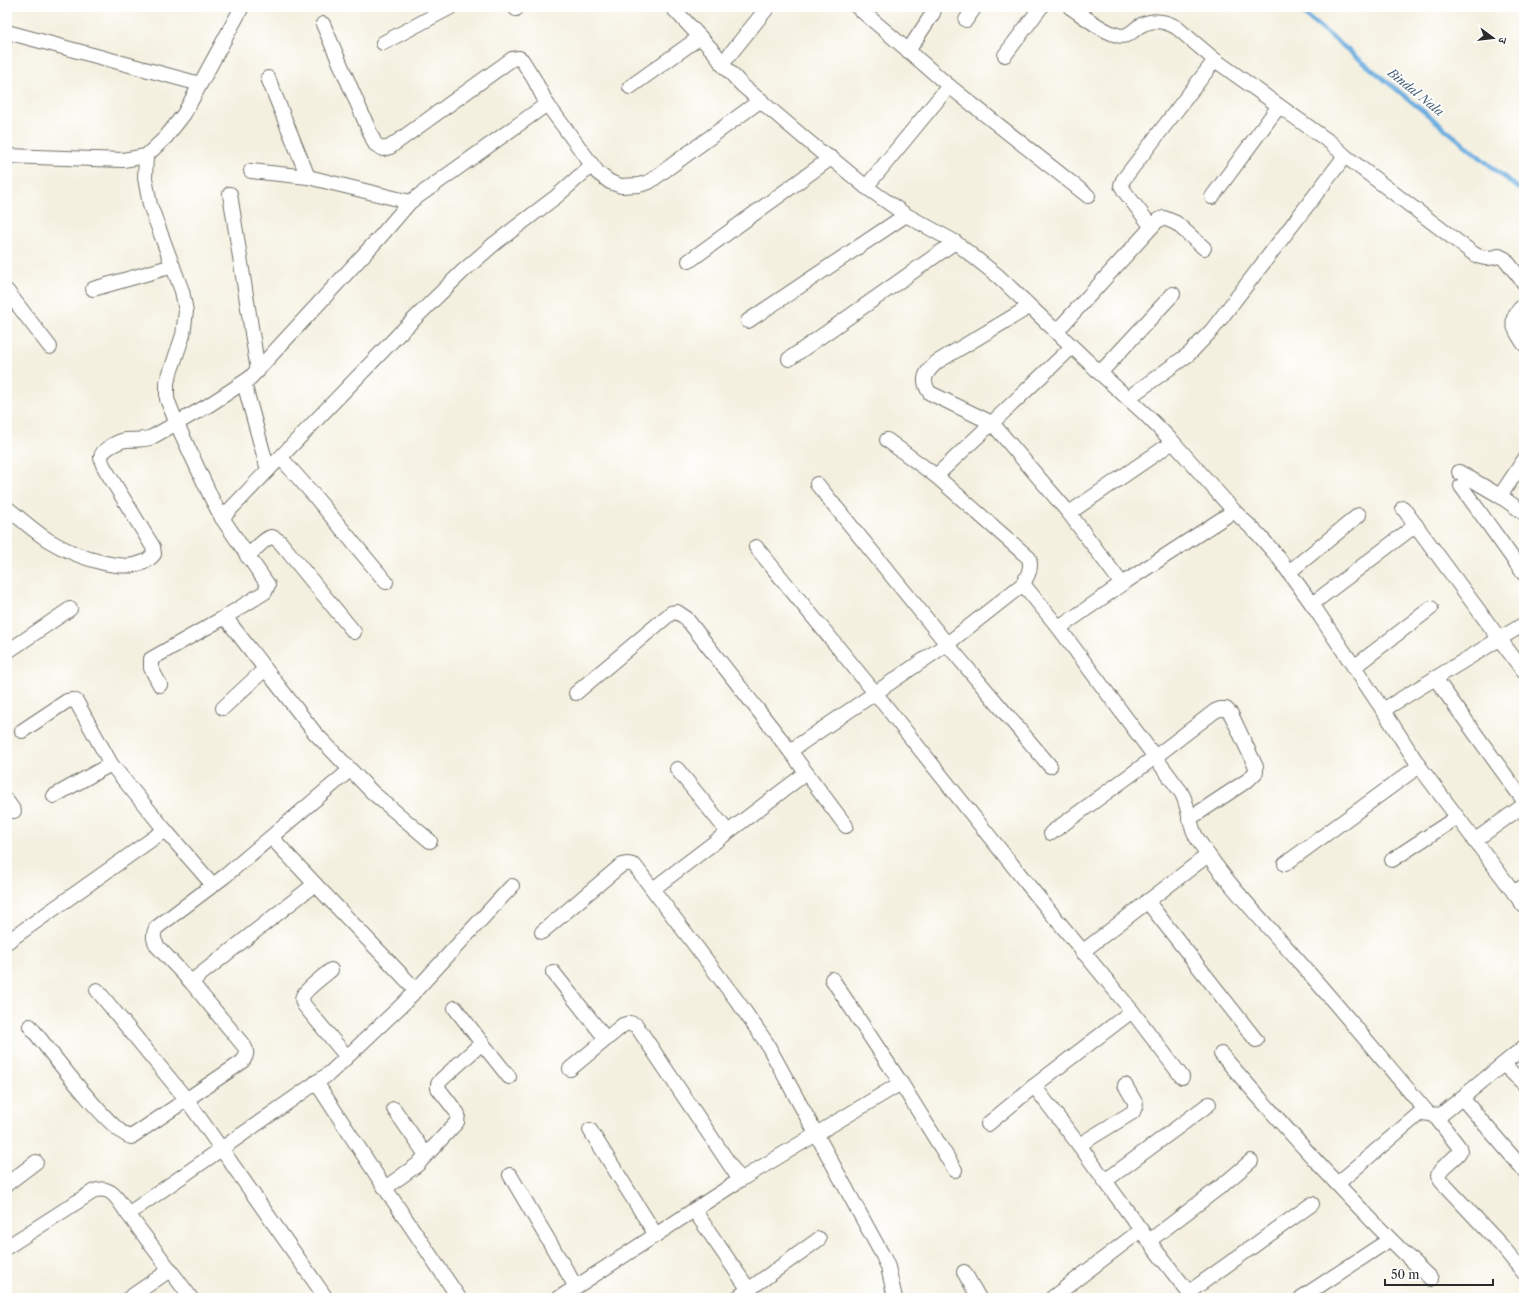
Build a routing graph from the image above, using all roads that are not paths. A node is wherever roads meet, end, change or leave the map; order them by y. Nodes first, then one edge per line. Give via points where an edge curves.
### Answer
1 (242, 7) edge
2 (451, 7) edge
3 (672, 7) edge
4 (768, 7) edge
5 (856, 7) edge
6 (935, 7) edge
7 (975, 7) edge
8 (1041, 7) edge
9 (1070, 7) edge
10 (966, 20) dead end
11 (323, 24) dead end
12 (7, 32) edge
13 (700, 37) junction
14 (383, 43) dead end
15 (908, 50) junction
16 (1005, 55) dead end
17 (1215, 60) junction
18 (722, 64) junction
19 (268, 78) dead end
20 (200, 84) junction
21 (949, 86) junction
22 (630, 87) dead end
23 (760, 100) junction
24 (547, 104) junction
25 (1279, 106) junction
26 (7, 156) edge
27 (146, 156) junction
28 (1345, 156) junction
29 (831, 158) junction
30 (592, 165) junction
31 (251, 171) dead end
32 (308, 177) junction
33 (866, 187) junction
34 (230, 194) dead end
35 (1088, 196) dead end
36 (1212, 197) dead end
37 (410, 202) junction
38 (906, 215) junction
39 (1151, 226) junction
40 (955, 242) junction
41 (1204, 248) dead end
42 (689, 262) dead end
43 (173, 266) junction
44 (1524, 283) edge
45 (93, 290) dead end
46 (7, 291) edge
47 (1173, 294) dead end
48 (1524, 305) edge
49 (1029, 307) junction
50 (748, 321) dead end
51 (1056, 332) junction
52 (1524, 344) edge
53 (1072, 347) junction
54 (50, 348) dead end
55 (790, 359) dead end
56 (258, 370) junction
57 (1100, 373) junction
58 (244, 383) junction
59 (1128, 398) junction
60 (992, 423) junction
61 (177, 424) junction
62 (887, 440) dead end
63 (1173, 442) junction
64 (281, 458) junction
65 (1524, 460) edge
66 (268, 470) junction
67 (1459, 472) dead end
68 (936, 476) junction
69 (817, 484) dead end
70 (1461, 486) dead end
71 (1500, 496) junction
72 (7, 508) edge
73 (1403, 508) dead end
74 (1234, 512) junction
75 (1524, 512) edge
76 (1069, 513) junction
77 (1359, 515) dead end
78 (222, 518) junction
79 (1416, 525) junction
80 (756, 548) dead end
81 (247, 556) junction
82 (1289, 572) junction
83 (1524, 574) edge
84 (386, 582) dead end
85 (1023, 584) junction
86 (1122, 584) junction
87 (1312, 604) junction
88 (1431, 608) dead end
89 (70, 609) dead end
90 (225, 617) junction
91 (1524, 624) edge
92 (1059, 628) junction
93 (354, 632) dead end
94 (1499, 639) junction
95 (947, 644) junction
96 (7, 652) edge
97 (1354, 667) junction
98 (265, 669) junction
99 (1524, 672) edge
100 (1435, 678) junction
101 (160, 685) dead end
102 (576, 693) dead end
103 (876, 694) junction
104 (223, 708) dead end
105 (1383, 710) junction
106 (22, 731) dead end
107 (790, 751) junction
108 (1155, 758) junction
109 (111, 764) junction
110 (1050, 766) dead end
111 (1418, 766) junction
112 (350, 770) junction
113 (677, 770) dead end
114 (806, 774) junction
115 (54, 796) dead end
116 (1524, 801) edge
117 (1524, 806) edge
118 (1456, 818) junction
119 (1189, 819) junction
120 (846, 826) dead end
121 (165, 830) junction
122 (728, 832) junction
123 (1051, 833) dead end
124 (272, 838) junction
125 (430, 841) dead end
126 (1474, 841) junction
127 (1208, 855) junction
128 (1392, 860) dead end
129 (1285, 864) dead end
130 (315, 884) junction
131 (213, 885) junction
132 (512, 886) dead end
133 (653, 889) junction
134 (1519, 890) edge
135 (1147, 901) junction
136 (1524, 906) edge
137 (542, 932) dead end
138 (7, 942) edge
139 (1082, 952) junction
140 (331, 970) dead end
141 (552, 972) dead end
142 (832, 979) dead end
143 (191, 982) junction
144 (97, 990) dead end
145 (416, 990) junction
146 (454, 1008) dead end
147 (1132, 1011) junction
148 (30, 1026) dead end
149 (606, 1039) junction
150 (1256, 1040) dead end
151 (482, 1043) junction
152 (1524, 1047) edge
153 (1221, 1054) dead end
154 (347, 1057) junction
155 (1503, 1064) junction
156 (570, 1069) dead end
157 (509, 1076) dead end
158 (1182, 1077) dead end
159 (316, 1082) junction
160 (901, 1083) junction
161 (1524, 1084) edge
162 (1125, 1085) dead end
163 (1034, 1086) junction
164 (1462, 1098) junction
165 (187, 1100) junction
166 (1209, 1104) dead end
167 (394, 1109) dead end
168 (1431, 1114) junction
169 (988, 1124) dead end
170 (590, 1130) dead end
171 (817, 1133) junction
172 (1079, 1145) junction
173 (222, 1149) junction
174 (426, 1155) junction
175 (1251, 1161) dead end
176 (36, 1162) dead end
177 (955, 1170) dead end
178 (1524, 1170) edge
179 (510, 1174) dead end
180 (740, 1180) junction
181 (1105, 1181) junction
182 (7, 1184) edge
183 (1337, 1184) junction
184 (384, 1188) junction
185 (1312, 1204) dead end
186 (694, 1210) junction
187 (128, 1214) junction
188 (656, 1235) junction
189 (1145, 1235) junction
190 (819, 1239) dead end
191 (1389, 1240) junction
192 (7, 1247) edge
193 (170, 1270) junction
194 (964, 1272) dead end
195 (1524, 1273) edge
196 (1430, 1279) dead end
197 (576, 1287) junction
198 (749, 1290) junction
199 (1191, 1295) edge
200 (129, 1298) edge
201 (191, 1298) edge
202 (326, 1298) edge
203 (459, 1298) edge
204 (559, 1298) edge
205 (737, 1298) edge
206 (895, 1298) edge
207 (979, 1298) edge
208 (1052, 1298) edge
209 (1301, 1298) edge

1 - 20 street
2 - 14 street
3 - 13 street
4 - 18 street
5 - 15 street
6 - 15 street
7 - 10 street
8 - 16 street
9 - 17 street via 1109,32 1122,36 1150,21 1170,23
11 - 24 street via 375,144 383,149 390,147 512,59 522,60
12 - 20 street
13 - 18 street
13 - 22 street
15 - 21 street
17 - 25 street
17 - 39 street via 1121,185
18 - 23 street
19 - 32 street
20 - 27 street via 184,114 166,137
21 - 33 street
21 - 35 street
23 - 29 street
23 - 30 street via 649,182 622,186 610,182
24 - 30 street
24 - 37 street
25 - 28 street
25 - 36 street
26 - 27 street via 123,160
27 - 43 street via 145,178 150,205
28 - 44 street via 1474,254 1482,258 1491,259 1499,256 1505,259
28 - 59 street via 1212,330 1189,354
29 - 33 street
29 - 42 street
30 - 64 street via 462,272
31 - 32 street
32 - 37 street
33 - 38 street
34 - 56 street
37 - 56 street
38 - 40 street
38 - 50 street
39 - 41 street via 1164,218 1169,219
39 - 51 street
40 - 49 street via 998,276
40 - 55 street
43 - 45 street
43 - 61 street via 186,311 183,335 166,388 167,399
46 - 54 street
47 - 57 street
48 - 52 street via 1515,312 1514,326
49 - 51 street
49 - 60 street via 937,362 927,371 925,381 930,393
51 - 53 street
53 - 57 street
53 - 60 street
56 - 58 street
57 - 59 street
58 - 61 street
58 - 66 street
59 - 63 street
60 - 68 street
60 - 76 street
61 - 72 street via 148,439 120,442 101,456 107,472 153,547 154,554 145,562 136,565 115,565 86,558 49,541
61 - 78 street
62 - 68 street
63 - 74 street
63 - 76 street
64 - 66 street
64 - 84 street
65 - 71 street
66 - 78 street
67 - 71 street
68 - 85 street via 1029,558 1029,574
69 - 95 street
70 - 83 street
71 - 75 street
73 - 79 street
74 - 82 street via 1259,535
74 - 86 street
76 - 86 street
77 - 82 street
78 - 81 street
79 - 87 street
79 - 94 street
80 - 103 street
81 - 90 street via 267,583 267,588 265,592
81 - 93 street via 266,539 275,538
82 - 87 street
85 - 92 street
85 - 95 street
86 - 92 street
87 - 97 street
88 - 97 street
89 - 96 street
90 - 98 street
90 - 101 street via 152,659 150,668
91 - 94 street
92 - 108 street
94 - 99 street
94 - 100 street
95 - 103 street
95 - 110 street
97 - 105 street
98 - 104 street
98 - 112 street via 315,733
100 - 105 street
100 - 116 street
102 - 107 street via 671,614 677,612 686,618
103 - 107 street
103 - 139 street
105 - 111 street
106 - 109 street via 67,701 76,701
107 - 114 street
108 - 119 street via 1186,799
108 - 119 street via 1215,711 1226,709 1231,714 1256,772
108 - 123 street
109 - 115 street
109 - 121 street
111 - 118 street
111 - 129 street
112 - 124 street
112 - 125 street via 387,806
113 - 122 street
114 - 120 street
114 - 122 street
117 - 126 street
118 - 126 street
118 - 128 street
119 - 127 street via 1196,838
121 - 131 street
121 - 138 street
122 - 133 street
124 - 130 street
124 - 131 street
126 - 134 street
127 - 135 street
127 - 168 street
130 - 143 street
130 - 145 street
131 - 143 street via 156,928 154,933 154,942 158,948
132 - 145 street
133 - 137 street via 635,866 624,864
133 - 171 street via 766,1042
134 - 136 street
135 - 139 street
135 - 150 street
139 - 147 street
140 - 154 street via 307,991 302,1001
141 - 149 street
142 - 160 street
143 - 165 street via 247,1050 242,1062
144 - 165 street
145 - 154 street
146 - 151 street
147 - 158 street
147 - 163 street
148 - 165 street via 102,1114 128,1137 134,1136
149 - 156 street
149 - 180 street via 623,1025 636,1025
151 - 157 street
151 - 174 street via 438,1084 438,1088 458,1114 458,1118
152 - 155 street
153 - 183 street
154 - 159 street
155 - 161 street
155 - 164 street
159 - 173 street
159 - 184 street
160 - 171 street
160 - 177 street
162 - 172 street via 1136,1104 1133,1112
163 - 169 street
163 - 172 street
164 - 168 street via 1442,1114
164 - 178 street
165 - 173 street
166 - 181 street
167 - 174 street
168 - 183 street via 1420,1113
168 - 195 street via 1460,1151 1438,1176
170 - 188 street
171 - 180 street
171 - 206 street via 883,1256
172 - 181 street
173 - 187 street
173 - 202 street
174 - 184 street via 408,1173
175 - 189 street via 1224,1184
176 - 182 street
179 - 197 street
180 - 186 street
181 - 189 street
183 - 191 street
184 - 203 street
185 - 199 street
186 - 188 street
186 - 198 street
187 - 192 street via 111,1192 100,1188
187 - 193 street
188 - 197 street
189 - 199 street
189 - 208 street
190 - 198 street
191 - 196 street
191 - 209 street
193 - 200 street
193 - 201 street
194 - 207 street
197 - 204 street
198 - 205 street

